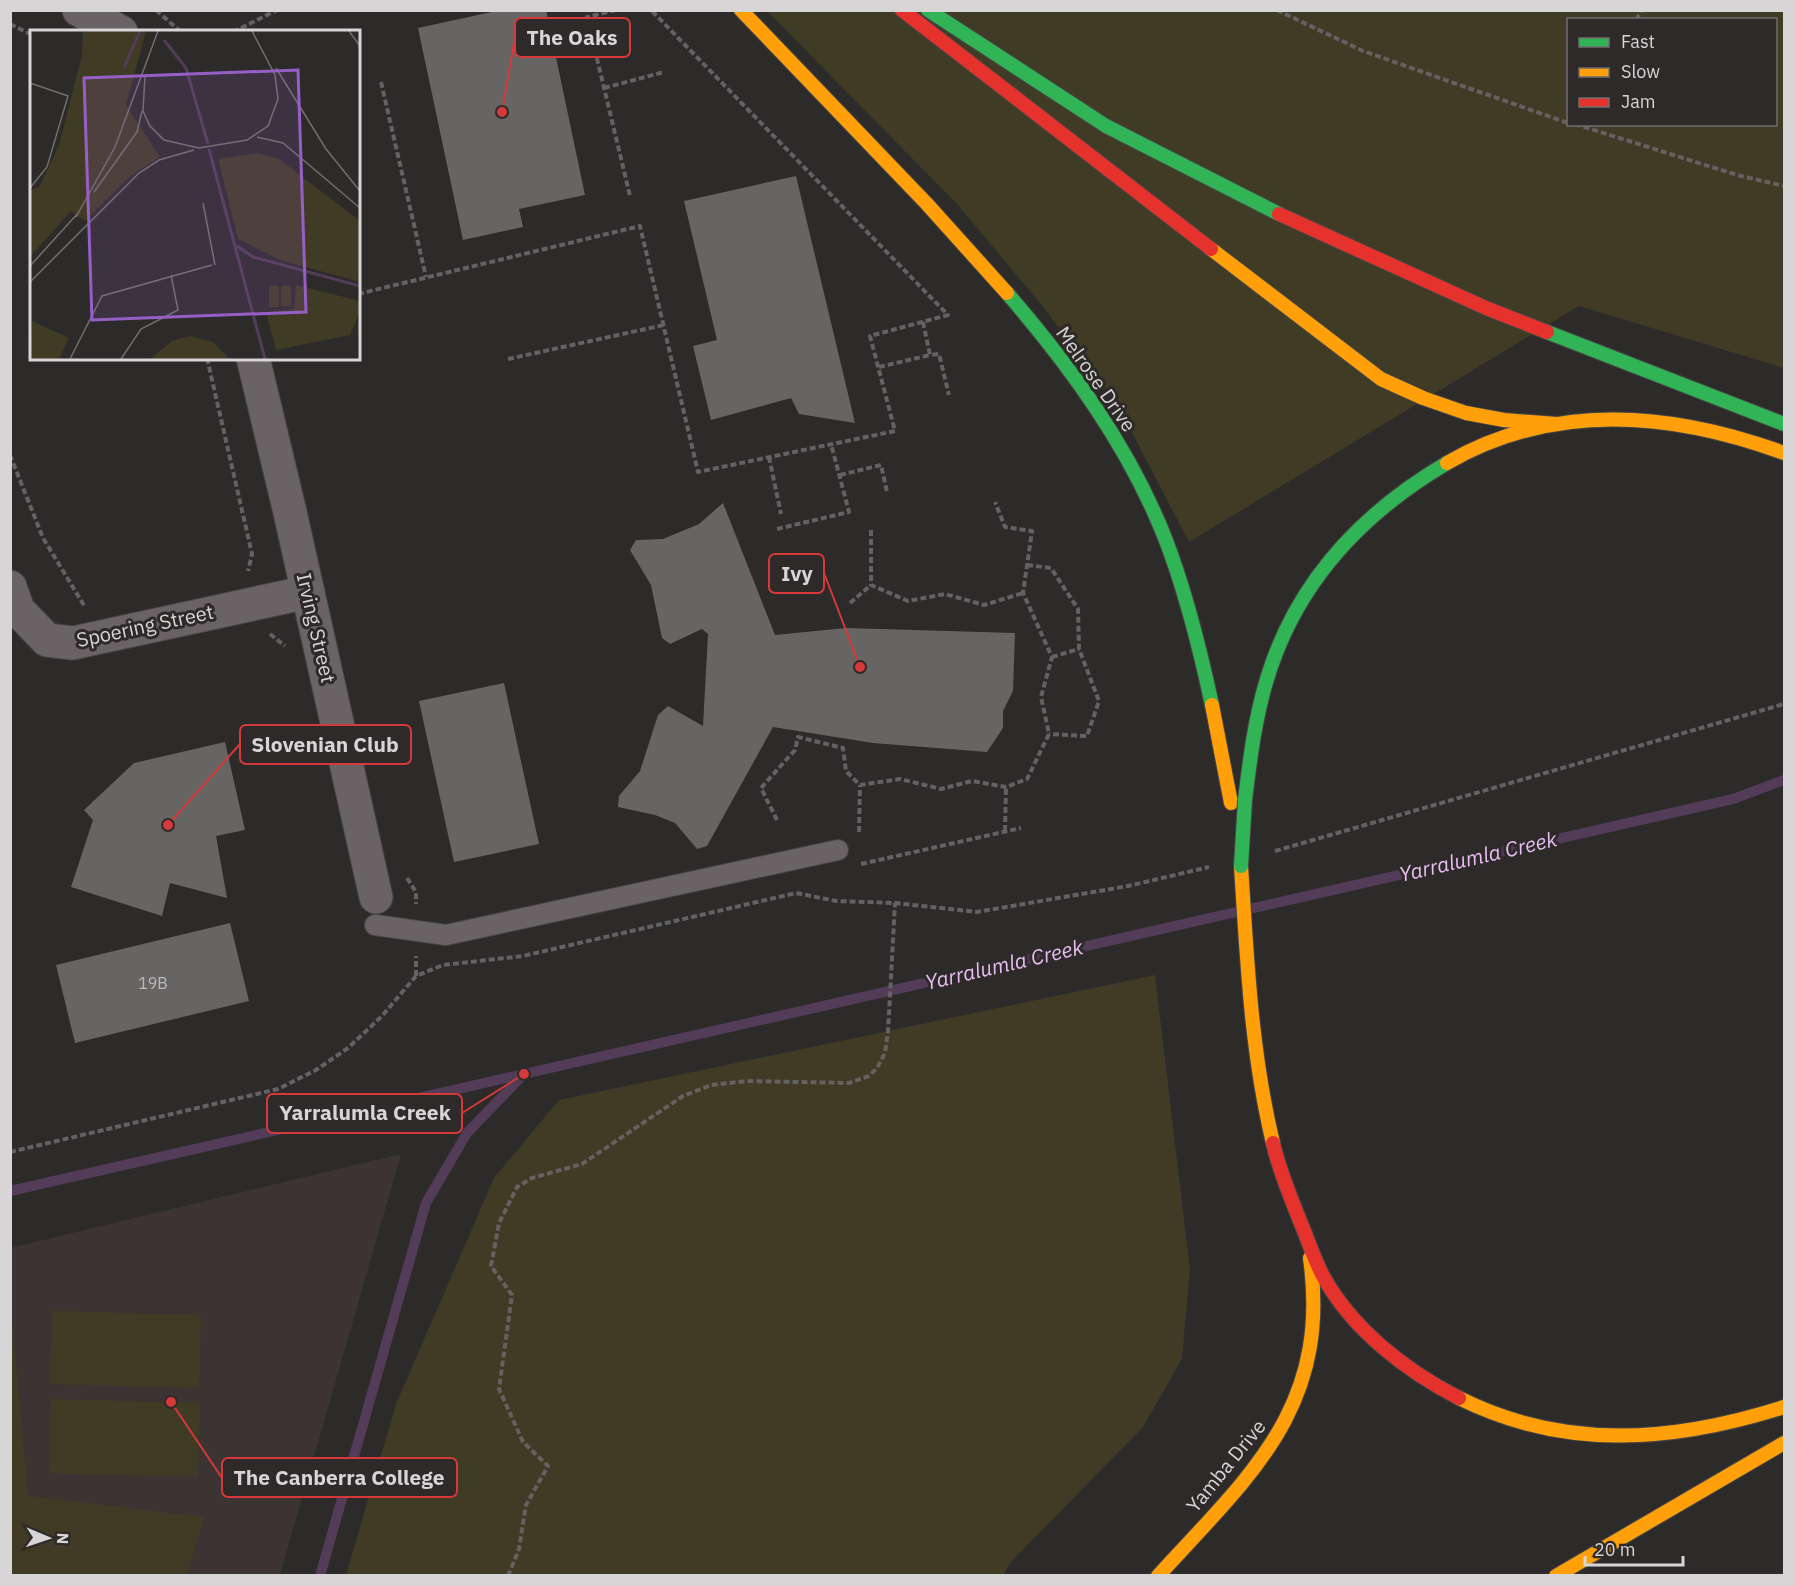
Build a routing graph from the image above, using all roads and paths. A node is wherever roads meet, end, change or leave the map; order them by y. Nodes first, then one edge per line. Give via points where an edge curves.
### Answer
1 (79, 10) edge
2 (156, 10) edge
3 (277, 10) edge
4 (616, 10) edge
5 (651, 10) edge
6 (741, 10) edge
7 (902, 10) edge
8 (928, 10) edge
9 (1277, 10) edge
10 (10, 24) edge
11 (117, 30) edge
12 (179, 30) edge
13 (237, 30) edge
14 (30, 33) edge
15 (664, 72) dead end
16 (381, 82) dead end
17 (604, 88) junction
18 (1567, 122) edge
19 (1581, 126) edge
20 (1785, 186) edge
21 (630, 196) dead end
22 (426, 277) junction
23 (360, 294) edge
24 (922, 322) junction
25 (664, 325) junction
26 (930, 355) junction
27 (508, 359) dead end
28 (207, 360) edge
29 (253, 360) edge
30 (879, 368) junction
31 (949, 395) dead end
32 (1557, 424) junction
33 (1785, 424) edge
34 (831, 444) junction
35 (1785, 453) edge
36 (10, 455) edge
37 (769, 458) junction
38 (840, 475) junction
39 (887, 492) dead end
40 (995, 502) dead end
41 (781, 514) dead end
42 (777, 529) dead end
43 (871, 530) dead end
44 (1028, 565) junction
45 (247, 577) dead end
46 (870, 585) junction
47 (10, 586) edge
48 (308, 592) junction
49 (1023, 593) junction
50 (850, 603) dead end
51 (88, 613) dead end
52 (1079, 649) junction
53 (1052, 657) junction
54 (1785, 704) edge
55 (1049, 734) junction
56 (860, 785) junction
57 (1006, 787) junction
58 (1238, 801) junction
59 (777, 820) dead end
60 (1021, 828) dead end
61 (1005, 832) junction
62 (858, 842) dead end
63 (838, 850) dead end
64 (1274, 852) dead end
65 (858, 864) dead end
66 (1217, 865) dead end
67 (895, 903) junction
68 (375, 911) joint
69 (10, 1152) edge
70 (1302, 1227) junction
71 (1785, 1407) edge
72 (1785, 1443) edge
73 (508, 1575) edge
74 (1158, 1575) edge
75 (1556, 1575) edge

1 - 11 street
2 - 12 path
3 - 13 path
4 - 17 path via 587,17
5 - 24 path via 948,315
6 - 58 main road, Melrose Drive via 999,283 1078,381 1113,436 1134,471 1181,583
7 - 32 main road via 1381,379 1462,411 1495,419
8 - 33 main road via 1106,126 1277,213 1486,308
9 - 18 path via 1364,51
10 - 14 path
15 - 17 path
16 - 22 path
17 - 21 path
19 - 20 path via 1737,175
22 - 23 path
22 - 25 path via 640,226
24 - 26 path
24 - 30 path via 870,336
25 - 27 path
25 - 37 path via 698,472
26 - 30 path
26 - 31 path via 939,354
28 - 45 path via 252,554
29 - 48 street, Irving Street
30 - 34 path via 895,431
32 - 35 main road via 1611,418 1670,422 1723,432
32 - 58 main road via 1505,437 1448,462 1395,496 1339,549 1297,608 1281,641 1259,708
34 - 37 path
34 - 38 path
36 - 51 path via 44,538
37 - 41 path
38 - 39 path via 881,465
38 - 42 path via 849,512
40 - 44 path via 1005,527 1032,531
43 - 46 path
44 - 49 path
44 - 52 path via 1051,568 1078,609
46 - 49 path via 908,601 945,594 984,605
46 - 50 path
47 - 48 street, Spoering Street via 18,610 47,640 74,643
48 - 68 street, Irving Street
49 - 53 path
52 - 53 path
52 - 55 path via 1099,701 1087,736
53 - 55 path via 1041,697
54 - 64 path
55 - 57 path via 1027,779
56 - 57 path via 900,779 942,789 972,781
56 - 59 path via 846,771 843,748 798,737 795,750 761,788
56 - 62 path
57 - 61 path
58 - 70 main road, bridge via 1249,1001 1260,1080 1272,1139
60 - 61 path
61 - 65 path
63 - 68 lane via 446,935
66 - 67 path via 1128,886 977,912
67 - 69 path via 836,901 796,893 523,956 443,965 416,976 348,1048 278,1089
67 - 73 path via 885,1053 878,1068 868,1076 849,1083 747,1081 711,1085 683,1096 582,1164 532,1178 517,1187 499,1223 491,1266 513,1295 500,1389 523,1442 548,1466 526,1505 519,1549
70 - 71 main road via 1333,1292 1391,1353 1442,1390 1513,1421 1586,1435 1652,1436 1724,1425
70 - 74 main road, Yamba Drive via 1312,1270 1313,1316 1300,1390 1278,1436 1250,1473
72 - 75 main road

